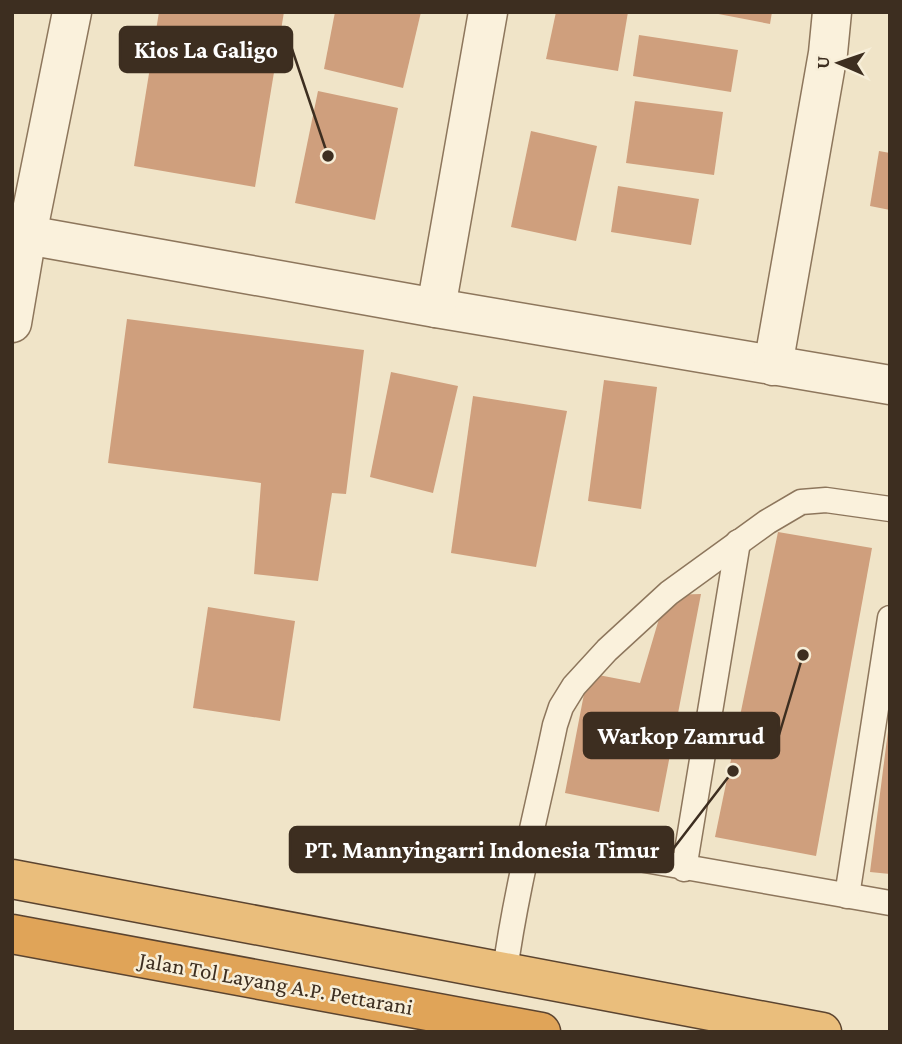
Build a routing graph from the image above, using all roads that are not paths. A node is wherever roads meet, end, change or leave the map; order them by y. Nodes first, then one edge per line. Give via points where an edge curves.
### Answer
1 (72, 12) edge
2 (488, 12) edge
3 (832, 12) edge
4 (20, 234) edge
5 (436, 308) junction
6 (12, 323) edge
7 (773, 366) junction
8 (890, 385) edge
9 (890, 509) edge
10 (738, 542) junction
11 (890, 618) edge
12 (531, 841) junction
13 (684, 869) junction
14 (12, 879) edge
15 (847, 896) junction
16 (890, 904) edge
17 (12, 934) edge
18 (505, 971) junction
19 (541, 1032) edge
20 (822, 1032) edge

1 - 4 street
2 - 5 street
3 - 7 street
4 - 5 street
4 - 6 street
5 - 7 street
7 - 8 street
9 - 10 lane via 826,500 801,502
10 - 12 lane via 669,593 574,686 555,726
10 - 13 lane
11 - 15 lane
12 - 13 lane
12 - 18 lane
13 - 15 lane
14 - 18 highway
15 - 16 lane
17 - 19 highway, Jalan Tol Layang A.P. Pettarani
18 - 20 highway

